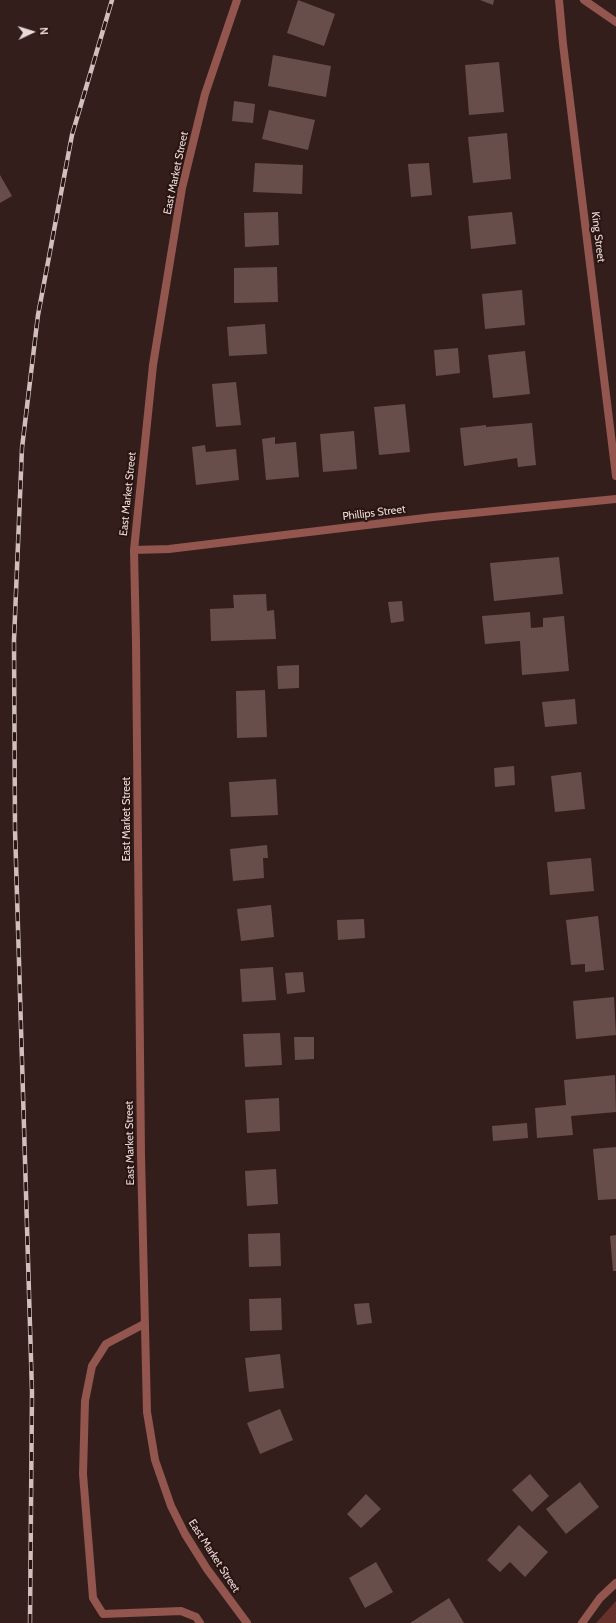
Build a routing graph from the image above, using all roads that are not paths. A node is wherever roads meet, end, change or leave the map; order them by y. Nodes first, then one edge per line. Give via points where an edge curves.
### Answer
1 (237, 0) edge
2 (559, 0) edge
3 (584, 0) edge
4 (616, 22) edge
5 (616, 476) edge
6 (616, 499) edge
7 (134, 550) junction
8 (144, 1324) junction
9 (616, 1583) edge
10 (103, 1614) junction
11 (102, 1623) edge
12 (200, 1623) edge
13 (247, 1623) edge
14 (582, 1623) edge

1 - 7 street, East Market Street via 205,94 182,188 153,365
2 - 5 street, King Street
3 - 4 street
6 - 7 street, Phillips Street via 169,549
7 - 8 street, East Market Street
8 - 10 street via 106,1344 92,1366 85,1401 83,1474 93,1598
8 - 13 street, East Market Street via 147,1412 155,1460 171,1506 185,1534
9 - 14 street via 600,1598
10 - 11 street
10 - 12 street via 181,1611 196,1617

